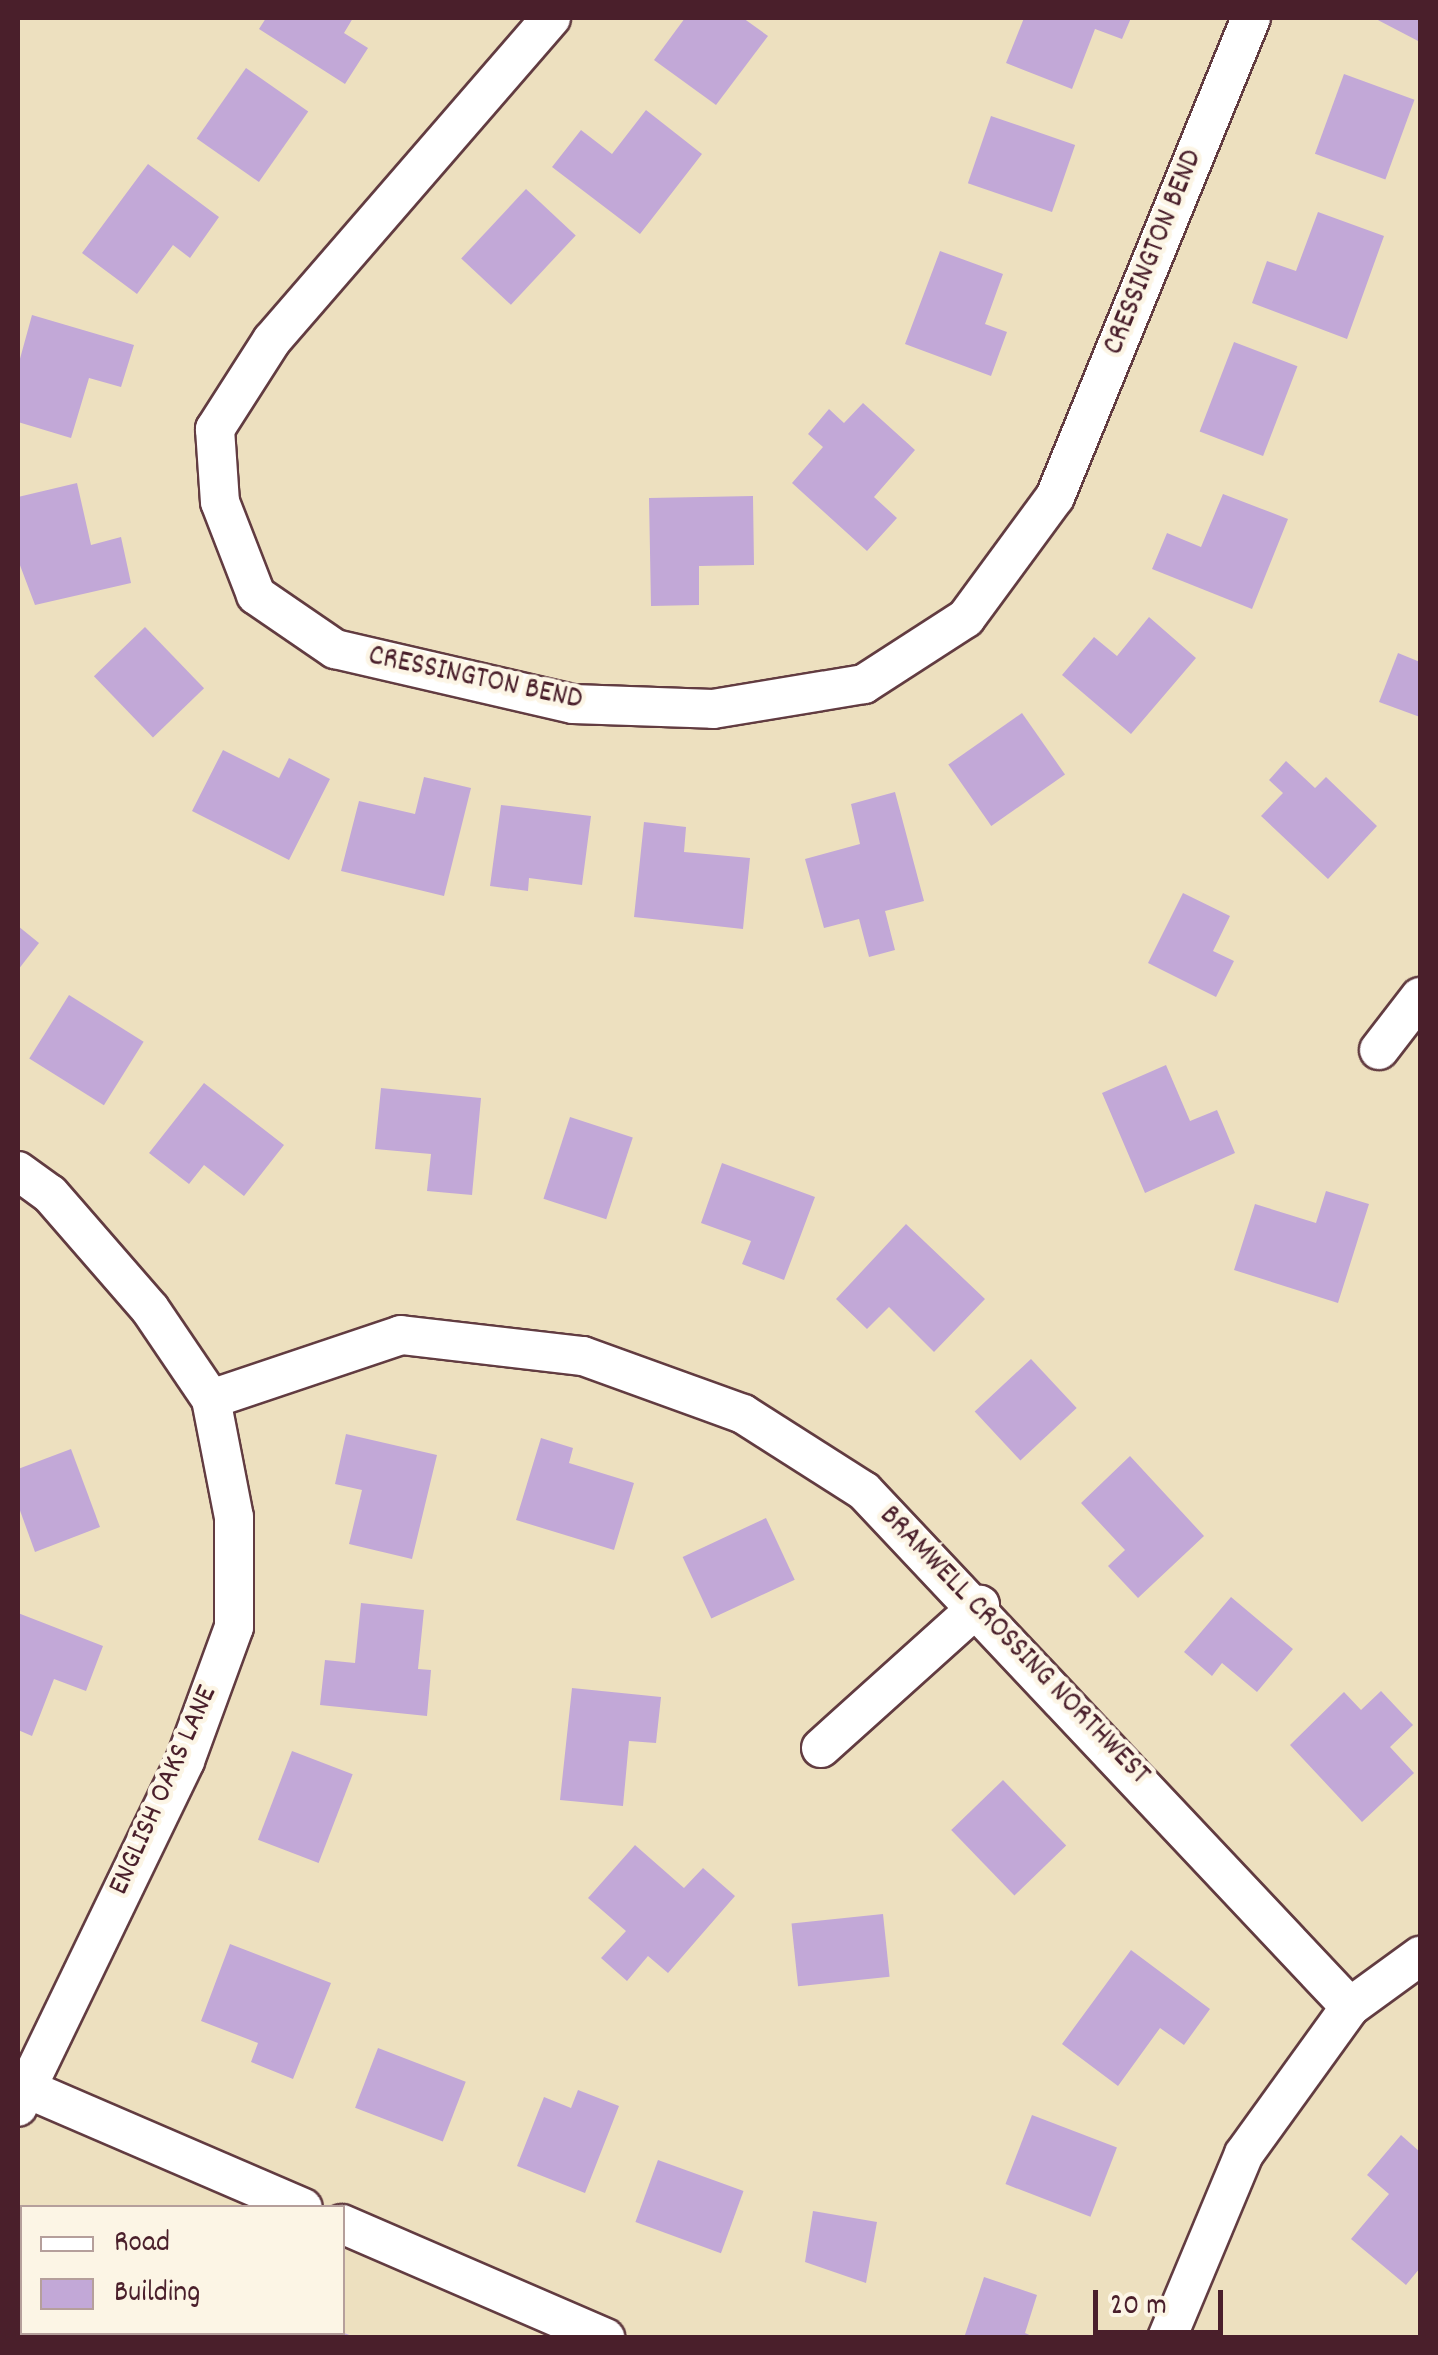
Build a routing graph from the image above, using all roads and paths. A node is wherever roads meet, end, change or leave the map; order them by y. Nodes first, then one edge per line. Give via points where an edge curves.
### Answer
1 (551, 18) edge
2 (1252, 18) edge
3 (1420, 997) edge
4 (1379, 1050) dead end
5 (18, 1171) edge
6 (212, 1399) junction
7 (980, 1606) junction
8 (821, 1748) dead end
9 (1420, 1956) edge
10 (1350, 2007) junction
11 (20, 2093) edge
12 (296, 2205) edge
13 (345, 2225) edge
14 (605, 2338) edge
15 (1168, 2338) edge

1 - 2 street, CRESSINGTON BEND via 272,340 215,429 220,502 256,595 334,650 573,704 713,709 864,684 966,618 1055,498
3 - 4 street
5 - 6 street, ENGLISH OAKS LANE via 50,1194 150,1310
6 - 7 street, BRAMWELL CROSSING NORTHWEST via 400,1336 583,1356 742,1414 804,1453 864,1491
6 - 11 street, ENGLISH OAKS LANE via 234,1517 234,1627 186,1761
7 - 8 street
7 - 10 street, BRAMWELL CROSSING NORTHWEST
9 - 10 street
10 - 15 street via 1244,2154
11 - 12 street
13 - 14 street

